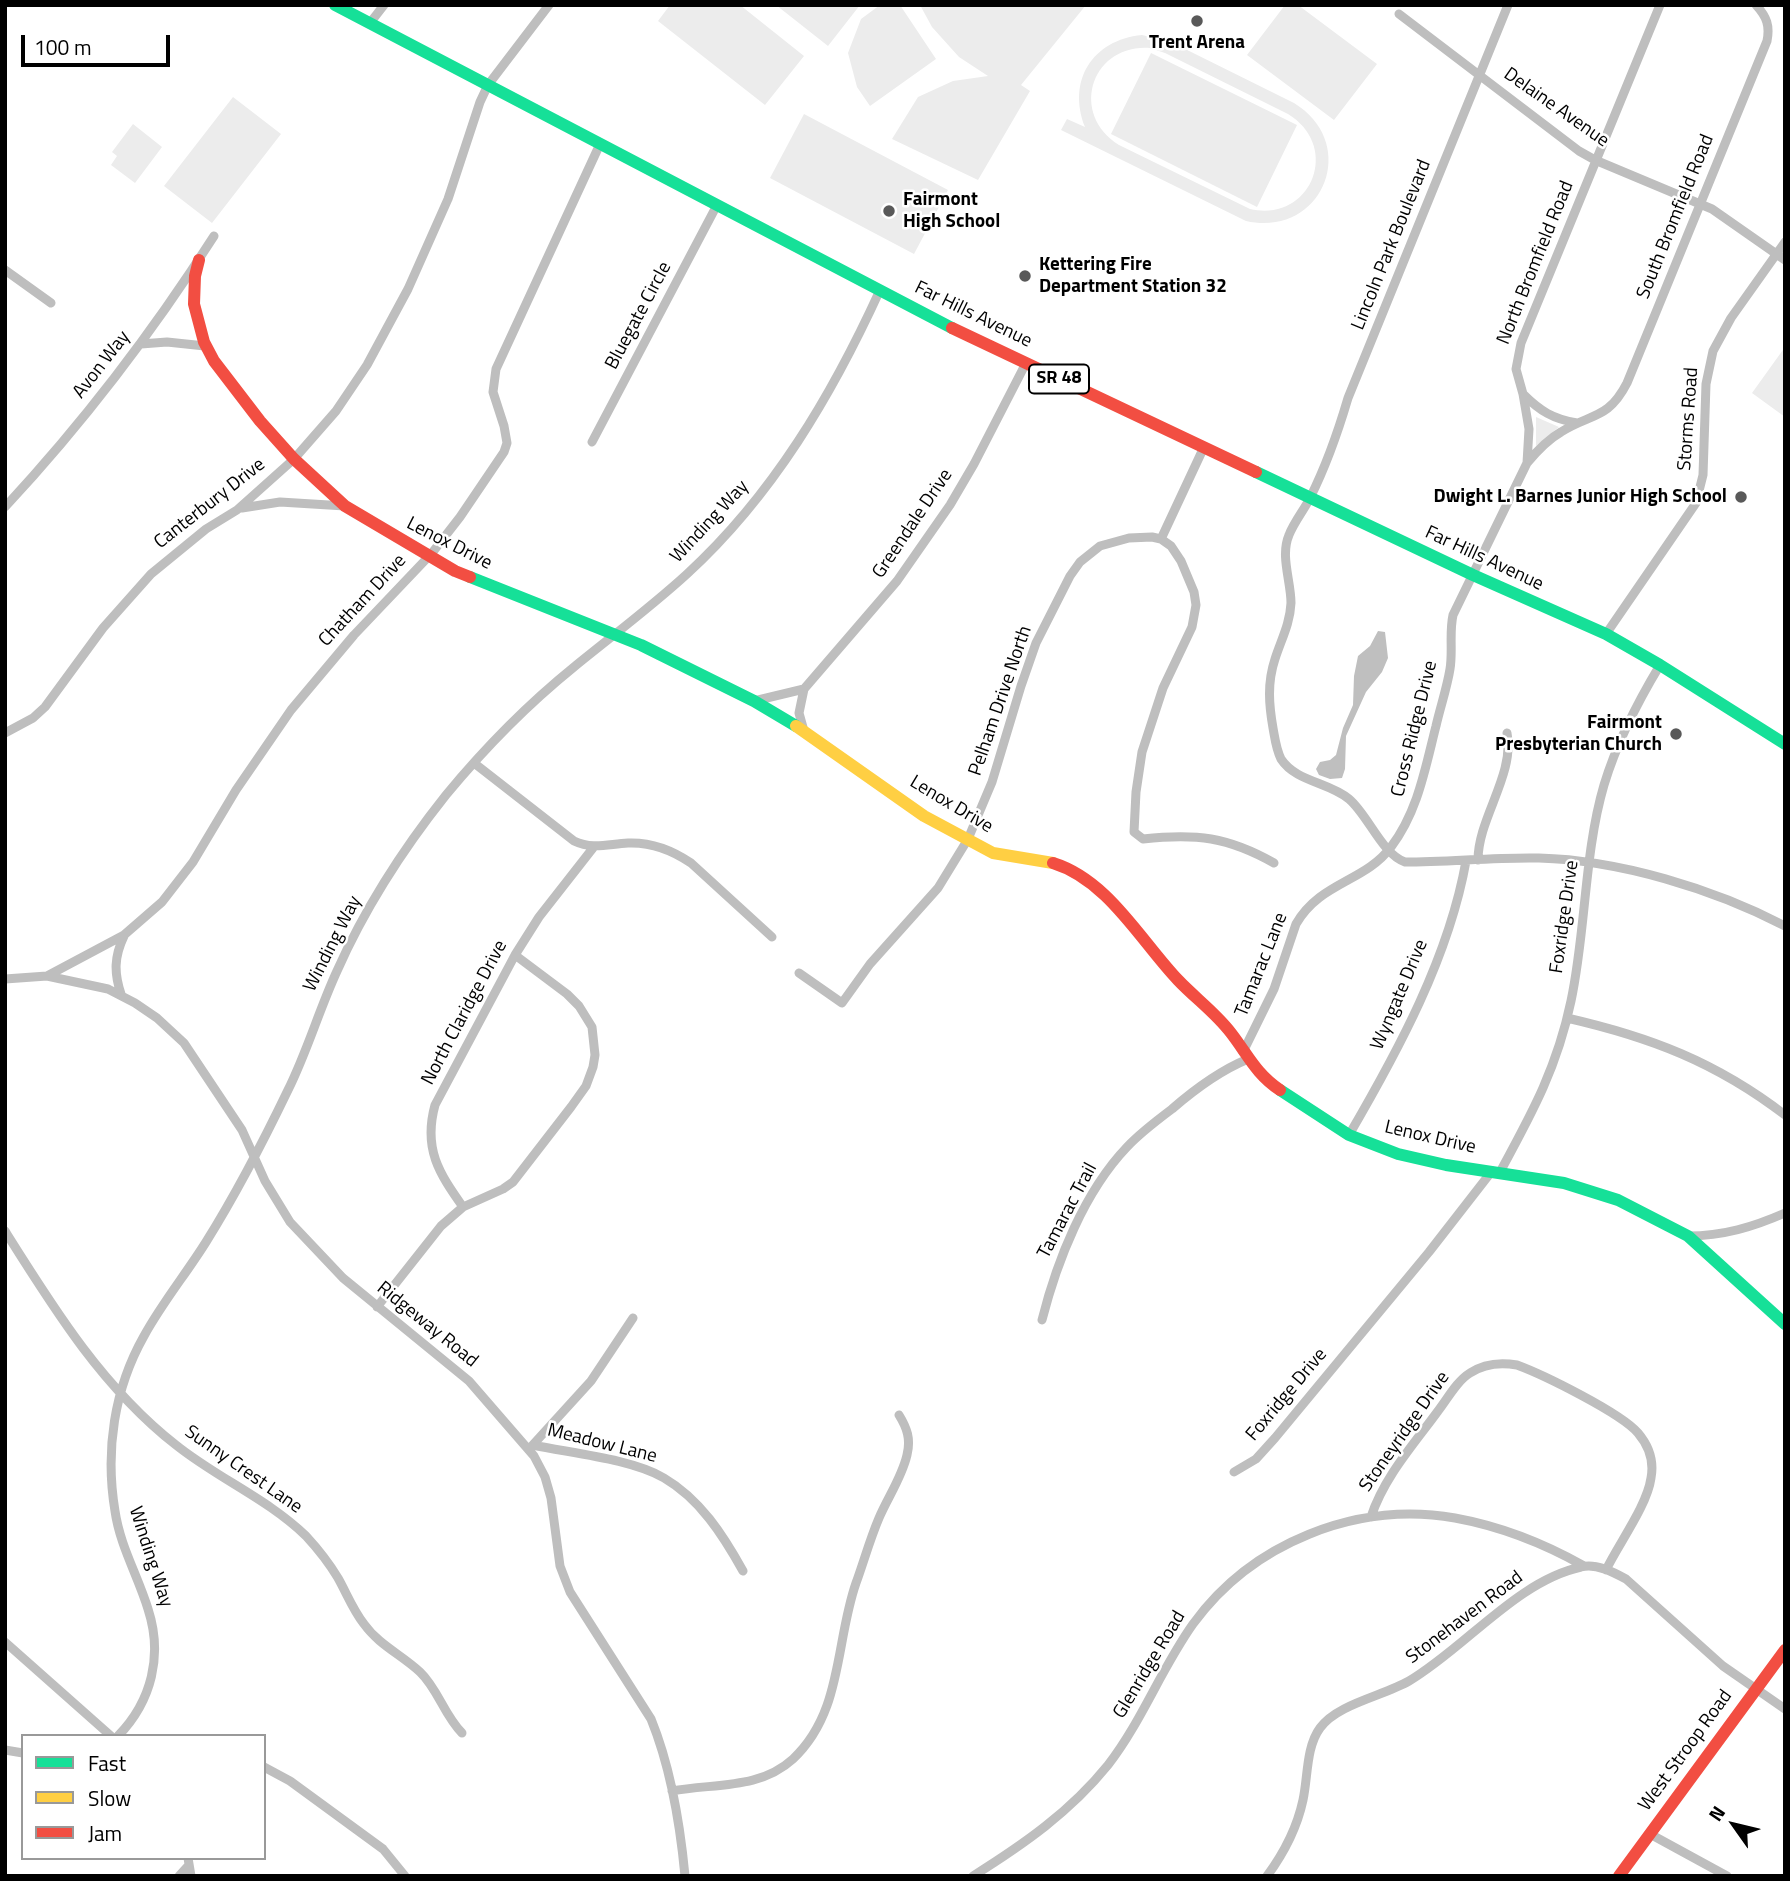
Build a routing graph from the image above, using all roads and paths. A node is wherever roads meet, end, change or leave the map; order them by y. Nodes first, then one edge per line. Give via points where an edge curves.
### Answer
1 (335, 5) edge
2 (384, 5) edge
3 (549, 5) edge
4 (1508, 5) edge
5 (1660, 5) edge
6 (1756, 5) edge
7 (1399, 14) dead end
8 (370, 23) junction
9 (1479, 75) junction
10 (488, 85) junction
11 (600, 144) junction
12 (1595, 160) junction
13 (1699, 204) junction
14 (717, 205) junction
15 (214, 236) dead end
16 (1785, 242) edge
17 (1781, 257) edge
18 (199, 260) junction
19 (5, 270) edge
20 (880, 290) junction
21 (51, 303) dead end
22 (141, 344) junction
23 (205, 346) junction
24 (1026, 363) junction
25 (1524, 394) junction
26 (1579, 424) junction
27 (592, 442) dead end
28 (1204, 447) junction
29 (294, 459) junction
30 (1527, 463) junction
31 (1310, 498) junction
32 (345, 506) junction
33 (5, 507) edge
34 (237, 510) junction
35 (1161, 539) junction
36 (428, 556) junction
37 (1473, 575) junction
38 (1606, 634) junction
39 (615, 635) junction
40 (1660, 665) junction
41 (804, 689) junction
42 (754, 701) junction
43 (804, 732) junction
44 (5, 733) edge
45 (1507, 733) dead end
46 (1785, 744) edge
47 (474, 763) junction
48 (968, 839) junction
49 (593, 848) junction
50 (1390, 850) junction
51 (1478, 860) junction
52 (1466, 861) junction
53 (1274, 863) dead end
54 (1590, 863) junction
55 (1785, 926) edge
56 (124, 934) junction
57 (772, 937) dead end
58 (515, 955) junction
59 (799, 973) dead end
60 (47, 976) junction
61 (5, 979) edge
62 (121, 995) junction
63 (1567, 1018) junction
64 (1245, 1056) junction
65 (1785, 1115) edge
66 (1349, 1135) junction
67 (255, 1155) junction
68 (1496, 1172) junction
69 (463, 1207) junction
70 (1785, 1213) edge
71 (5, 1231) edge
72 (1688, 1236) junction
73 (377, 1307) junction
74 (633, 1318) dead end
75 (1042, 1320) dead end
76 (1785, 1324) edge
77 (120, 1395) junction
78 (899, 1415) dead end
79 (531, 1448) junction
80 (1234, 1472) dead end
81 (1371, 1517) junction
82 (1584, 1566) junction
83 (1606, 1570) junction
84 (743, 1571) dead end
85 (5, 1642) edge
86 (1785, 1650) edge
87 (1755, 1690) junction
88 (1785, 1709) edge
89 (461, 1733) dead end
90 (109, 1734) edge
91 (120, 1734) edge
92 (266, 1768) edge
93 (672, 1791) junction
94 (1650, 1834) junction
95 (188, 1862) edge
96 (179, 1876) edge
97 (191, 1876) edge
98 (405, 1876) edge
99 (685, 1876) edge
100 (973, 1876) edge
101 (1267, 1876) edge
102 (1619, 1876) edge
103 (1727, 1876) edge

1 - 8 street, Far Hills Avenue / SR 48
2 - 8 street
3 - 10 street, Canterbury Drive
4 - 9 street, Lincoln Park Boulevard
5 - 12 street, North Bromfield Road
6 - 13 street, South Bromfield Road via 1768,24 1767,41
7 - 9 street, Delaine Avenue
8 - 10 street, Far Hills Avenue / SR 48
9 - 12 street, Delaine Avenue
9 - 31 street, Lincoln Park Boulevard
10 - 11 street, Far Hills Avenue / SR 48
10 - 29 street, Canterbury Drive via 448,199 408,289 351,390
11 - 14 street, Far Hills Avenue / SR 48
11 - 36 street, Chatham Drive via 496,369 493,393 507,435 504,452
12 - 13 street, Delaine Avenue
12 - 25 street, North Bromfield Road via 1521,344 1516,369
13 - 17 street, Delaine Avenue
13 - 26 street, South Bromfield Road via 1620,396 1603,413
14 - 20 street, Far Hills Avenue / SR 48
14 - 27 street, Bluegate Circle
15 - 18 street, Avon Way
16 - 17 street, Storms Road
17 - 38 street, Storms Road via 1731,318 1713,351 1706,384 1703,475 1696,503
18 - 22 street, Avon Way
18 - 23 street, Lenox Drive via 194,304
19 - 21 street
20 - 24 street, Far Hills Avenue / SR 48
20 - 39 street, Winding Way via 840,373 784,463 690,571
22 - 23 street
22 - 33 street, Avon Way
23 - 29 street, Lenox Drive
24 - 28 street, Far Hills Avenue / SR 48
24 - 41 street, Greendale Drive via 974,464 924,544
25 - 26 street via 1540,410
25 - 30 street, North Bromfield Road
26 - 30 street, South Bromfield Road via 1551,438
28 - 31 street, Far Hills Avenue / SR 48
28 - 35 street
29 - 32 street, Lenox Drive
29 - 34 street, Canterbury Drive
30 - 37 street, North Bromfield Road
31 - 37 street, Far Hills Avenue / SR 48
31 - 50 street, Lincoln Park Boulevard via 1286,547 1289,618 1269,688 1277,748 1291,770 1333,788 1354,804
32 - 34 street, Lenox Drive via 280,502
32 - 36 street, Lenox Drive
34 - 44 street, Canterbury Drive via 151,574 103,628 46,707
35 - 48 street, Pelham Drive North via 1129,538 1100,546 1070,576 1036,643 992,782
35 - 53 street via 1171,546 1189,576 1196,605 1192,627 1163,688 1142,752 1133,828 1143,839 1206,837
36 - 39 street, Lenox Drive
36 - 56 street, Chatham Drive via 291,710 178,883
37 - 38 street, Far Hills Avenue / SR 48
37 - 50 street, Cross Ridge Drive via 1451,623 1450,668 1419,792
38 - 40 street, Far Hills Avenue / SR 48
39 - 42 street, Lenox Drive
39 - 47 street, Winding Way via 541,696
40 - 46 street, Far Hills Avenue / SR 48
40 - 54 street, Foxridge Drive via 1615,752 1597,814
41 - 42 street
41 - 43 street via 799,713
42 - 43 street, Lenox Drive
43 - 48 street, Lenox Drive via 924,816
45 - 51 street via 1508,755
47 - 49 street via 574,841
47 - 67 street, Winding Way via 409,844 360,923
48 - 59 street, Pelham Drive North via 938,888 842,1003
48 - 64 street, Lenox Drive via 993,853 1056,864 1082,877 1212,1012
49 - 57 street via 637,843 678,854
49 - 58 street, North Claridge Drive
50 - 52 street via 1405,862
50 - 64 street, Tamarac Lane via 1324,892 1303,912
51 - 52 street
51 - 54 street via 1540,858
52 - 66 street, Wyngate Drive via 1458,898 1416,1009
54 - 55 street via 1704,890
54 - 63 street, Foxridge Drive
56 - 60 street, Chatham Drive
56 - 62 street via 115,957
58 - 69 street, North Claridge Drive via 435,1105 432,1119 438,1167
58 - 69 street via 579,1006 592,1027 593,1067 586,1086 513,1182
60 - 61 street, Ridgeway Road
60 - 62 street, Ridgeway Road
62 - 67 street, Ridgeway Road via 157,1018 184,1043
63 - 65 street via 1676,1050 1735,1080
63 - 68 street, Foxridge Drive via 1549,1077
64 - 66 street, Lenox Drive via 1272,1086
64 - 75 street, Tamarac Trail via 1197,1087 1138,1137 1110,1168 1070,1239
66 - 68 street, Lenox Drive via 1416,1158
67 - 73 street, Ridgeway Road via 290,1222
67 - 77 street, Winding Way via 205,1243 146,1331
68 - 72 street, Lenox Drive via 1591,1190
68 - 80 street, Foxridge Drive via 1256,1459
69 - 73 street via 440,1226
70 - 72 street via 1725,1234
71 - 77 street, Sunny Crest Lane via 64,1322
72 - 76 street, Lenox Drive
73 - 79 street, Ridgeway Road via 452,1366
74 - 79 street via 591,1381
77 - 89 street, Sunny Crest Lane via 175,1445 304,1535 330,1565 364,1624 428,1680
77 - 91 street, Winding Way via 109,1456 115,1511 148,1607 155,1645 147,1695
78 - 93 street via 908,1434 908,1454 855,1586 831,1700 814,1734 790,1761 762,1778
79 - 84 street, Meadow Lane via 614,1462 662,1477 704,1512
79 - 93 street, Ridgeway Road via 545,1477 563,1576 651,1719
81 - 82 street, Glenridge Road via 1434,1516 1475,1522
81 - 83 street, Stoneyridge Drive via 1401,1461 1467,1374 1491,1364 1517,1365 1608,1412 1646,1443 1653,1465 1648,1490
81 - 100 street, Glenridge Road via 1337,1524 1278,1549 1248,1568 1193,1625 1127,1738 1085,1791 1037,1834
82 - 83 street
82 - 101 street, Stonehaven Road via 1520,1596 1408,1681 1328,1719 1314,1738 1297,1822
83 - 87 street via 1647,1596 1694,1643
85 - 90 street
86 - 87 street, West Stroop Road
87 - 88 street
87 - 94 street, West Stroop Road
92 - 98 street via 383,1849
93 - 99 street, Ridgeway Road
94 - 102 street, West Stroop Road
94 - 103 street
95 - 96 street
95 - 97 street

